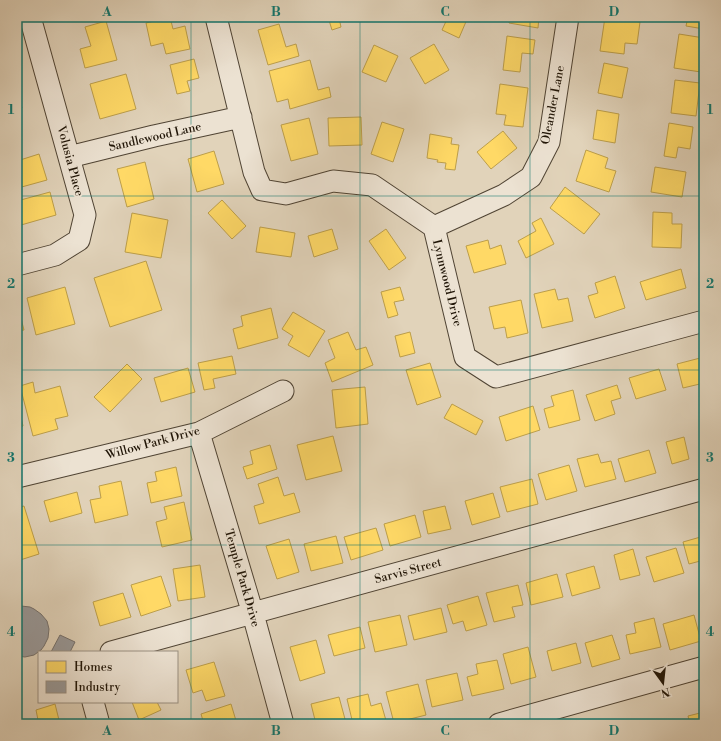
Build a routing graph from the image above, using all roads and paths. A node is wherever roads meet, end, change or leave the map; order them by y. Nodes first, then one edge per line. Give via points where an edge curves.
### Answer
1 (30, 17) edge
2 (216, 17) edge
3 (568, 17) edge
4 (241, 117) junction
5 (69, 157) junction
6 (434, 227) junction
7 (17, 265) edge
8 (704, 321) edge
9 (283, 391) dead end
10 (199, 433) junction
11 (17, 477) edge
12 (704, 489) edge
13 (253, 614) junction
14 (116, 651) edge
15 (704, 667) edge
16 (93, 703) edge
17 (99, 724) edge
18 (283, 724) edge
19 (499, 724) edge

1 - 5 street, Volusia Place
2 - 4 street, Lynnwood Drive
3 - 6 street, Oleander Lane via 549,142 531,177 504,196
4 - 5 street, Sandlewood Lane
4 - 6 street, Lynnwood Drive via 254,172 262,190 286,194 334,181 372,185
5 - 7 street, Volusia Place via 85,215 79,240 55,255
6 - 8 street, Lynnwood Drive via 465,357 496,377
9 - 10 street, Willow Park Drive
10 - 11 street, Willow Park Drive
10 - 13 street, Temple Park Drive
12 - 13 street, Sarvis Street
13 - 14 street, Sarvis Street
13 - 18 street, Temple Park Drive
15 - 19 street
16 - 17 street

